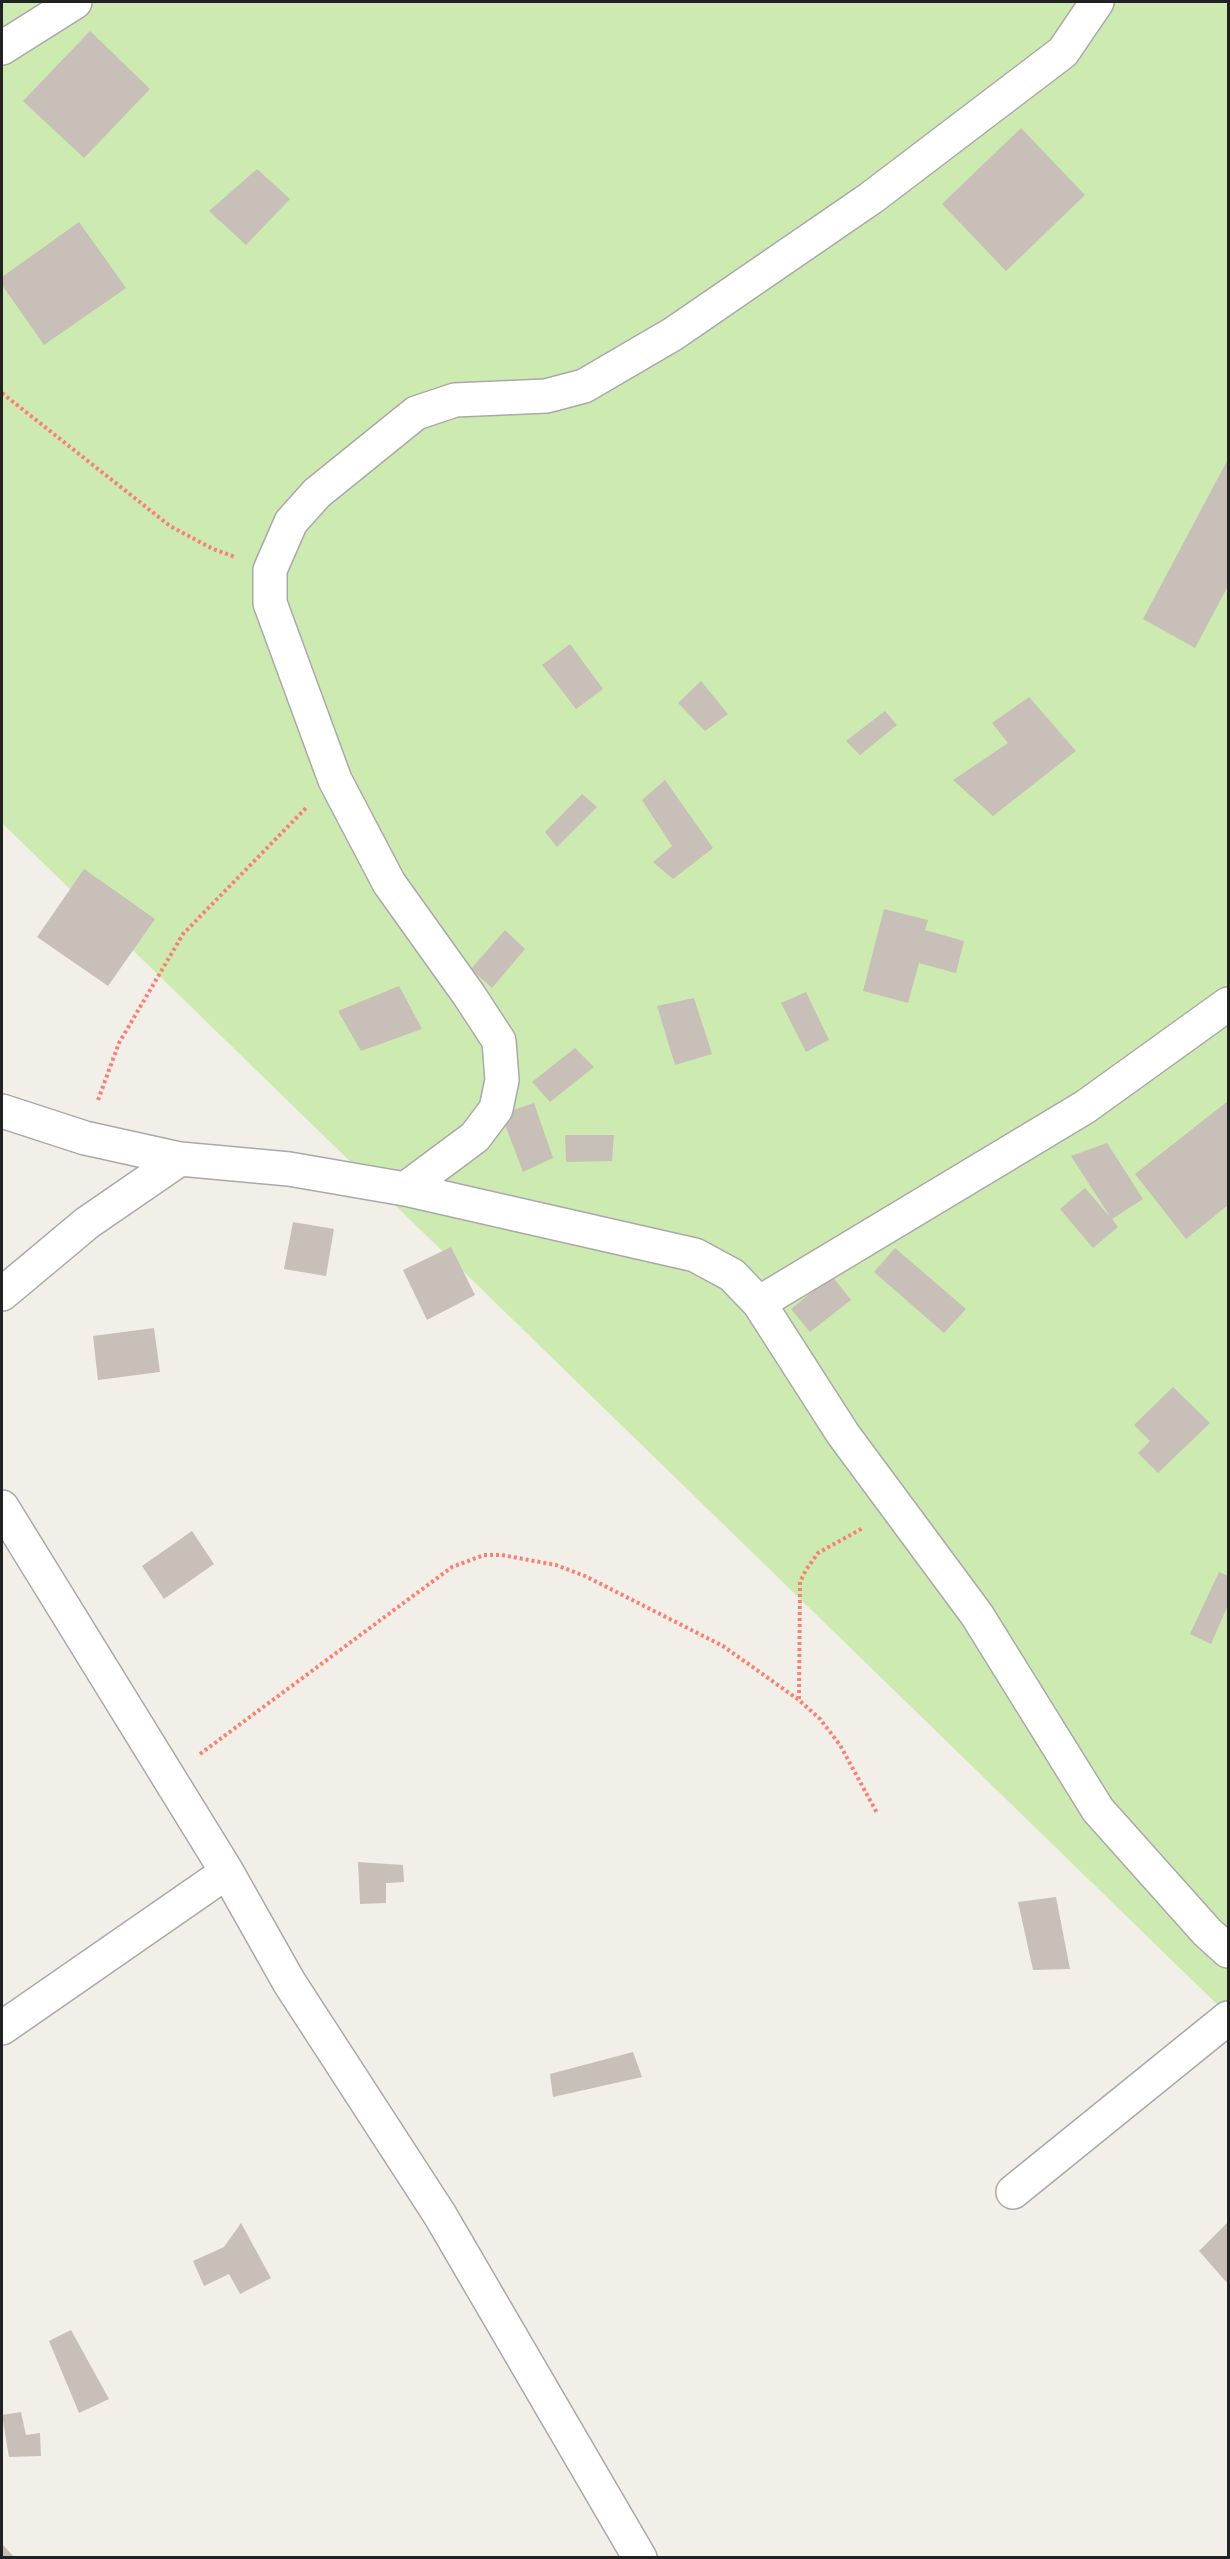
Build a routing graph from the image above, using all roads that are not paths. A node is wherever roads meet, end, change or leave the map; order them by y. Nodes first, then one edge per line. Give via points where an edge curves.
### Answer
1 (75, 2) edge
2 (1097, 2) edge
3 (2, 48) edge
4 (1228, 1004) edge
5 (2, 1111) edge
6 (180, 1159) junction
7 (405, 1189) junction
8 (2, 1294) edge
9 (759, 1303) junction
10 (2, 1507) edge
11 (227, 1872) junction
12 (1228, 1951) edge
13 (1228, 2018) edge
14 (2, 2028) edge
15 (1013, 2192) dead end
16 (640, 2558) edge

1 - 3 street
2 - 7 street via 1063,52 871,198 674,334 584,386 546,396 455,400 416,413 317,494 291,522 270,570 270,603 335,780 388,883 499,1041 502,1080 496,1109 475,1137
4 - 9 street via 1085,1107
5 - 6 street via 85,1138
6 - 7 street via 289,1169
6 - 8 street via 87,1223
7 - 9 street via 695,1255 732,1275
9 - 12 street via 843,1434 977,1615 1098,1810
10 - 11 street
11 - 14 street
11 - 16 street via 289,1982 440,2215
13 - 15 street

